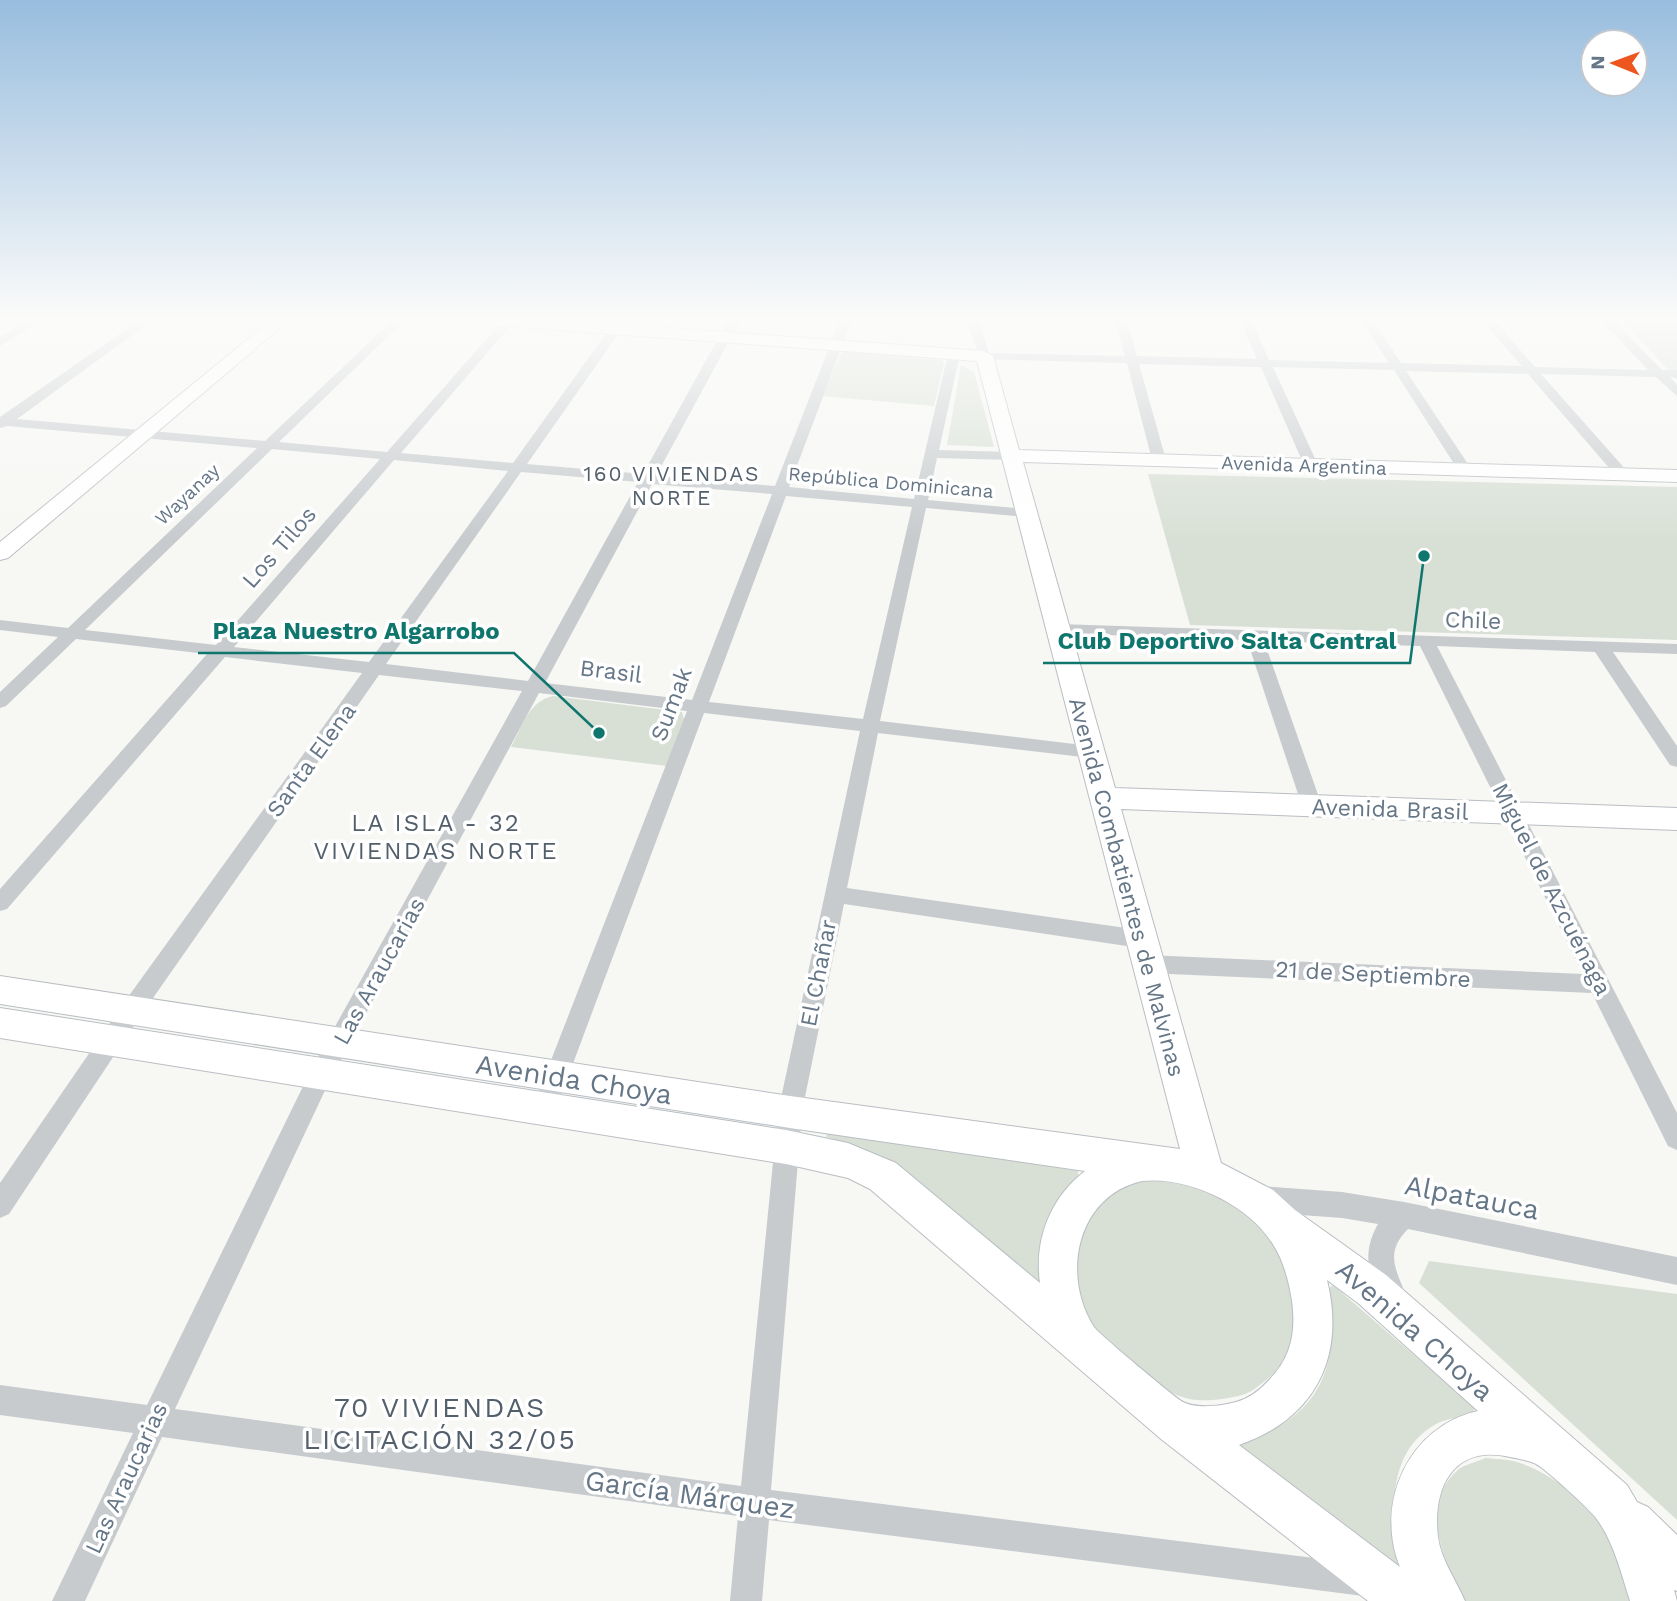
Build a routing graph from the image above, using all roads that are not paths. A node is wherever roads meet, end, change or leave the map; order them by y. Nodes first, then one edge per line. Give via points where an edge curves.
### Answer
1 (44, 392) edge
2 (181, 392) edge
3 (188, 392) edge
4 (325, 392) edge
5 (447, 392) edge
6 (571, 392) edge
7 (695, 392) edge
8 (818, 392) edge
9 (945, 392) edge
10 (994, 392) edge
11 (1141, 392) edge
12 (1277, 392) edge
13 (1416, 392) edge
14 (1550, 392) edge
15 (1, 422) edge
16 (134, 433) junction
17 (269, 446) junction
18 (931, 454) junction
19 (391, 456) junction
20 (1012, 456) junction
21 (1158, 460) junction
22 (1311, 465) junction
23 (517, 468) junction
24 (1465, 470) junction
25 (1622, 474) junction
26 (1677, 476) edge
27 (647, 480) junction
28 (779, 492) junction
29 (920, 505) junction
30 (1026, 513) junction
31 (0, 532) edge
32 (0, 553) edge
33 (0, 625) edge
34 (1058, 629) junction
35 (71, 633) junction
36 (1254, 635) junction
37 (1426, 641) junction
38 (1600, 646) junction
39 (1677, 649) edge
40 (221, 650) junction
41 (377, 668) junction
42 (534, 686) junction
43 (0, 702) edge
44 (699, 706) junction
45 (870, 726) junction
46 (1091, 752) junction
47 (1677, 760) edge
48 (1103, 798) junction
49 (1311, 806) junction
50 (1513, 813) junction
51 (1677, 819) edge
52 (835, 894) junction
53 (0, 903) edge
54 (1144, 951) junction
55 (1600, 984) junction
56 (0, 990) edge
57 (131, 1011) junction
58 (0, 1023) edge
59 (110, 1041) junction
60 (340, 1043) junction
61 (321, 1074) junction
62 (550, 1093) junction
63 (790, 1112) junction
64 (1677, 1138) edge
65 (786, 1147) junction
66 (1150, 1163) junction
67 (1205, 1173) junction
68 (0, 1205) edge
69 (1266, 1209) junction
70 (1404, 1215) junction
71 (1677, 1271) edge
72 (1404, 1318) junction
73 (1083, 1348) junction
74 (0, 1401) edge
75 (153, 1422) junction
76 (1176, 1424) junction
77 (1547, 1446) junction
78 (1611, 1501) junction
79 (754, 1503) junction
80 (1677, 1568) edge
81 (1393, 1592) edge
82 (68, 1601) edge
83 (746, 1601) edge
84 (1441, 1601) edge
85 (1654, 1601) edge

1 - 15 street
2 - 16 main road
3 - 16 main road
4 - 17 street, Wayanay
5 - 19 street, Los Tilos
6 - 23 street, Santa Elena
7 - 27 street, Las Araucarias
8 - 28 street, Sumak
9 - 18 street, El Chañar
10 - 20 main road, Avenida Combatientes de Malvinas
11 - 21 street
12 - 22 street
13 - 24 street
14 - 25 street
15 - 16 street, República Dominicana
16 - 17 street, República Dominicana
16 - 31 main road
16 - 32 main road
17 - 19 street, República Dominicana
17 - 35 street, Wayanay
18 - 20 street, Avenida Argentina
18 - 29 street, El Chañar
19 - 23 street, República Dominicana
19 - 40 street, Los Tilos
20 - 21 main road, Avenida Argentina
20 - 30 main road, Avenida Combatientes de Malvinas
21 - 22 main road, Avenida Argentina
22 - 24 main road, Avenida Argentina
23 - 27 street, República Dominicana
23 - 41 street, Santa Elena
24 - 25 main road, Avenida Argentina
25 - 26 main road, Avenida Argentina
27 - 28 street, República Dominicana
27 - 42 street, Las Araucarias
28 - 29 street, República Dominicana
28 - 44 street, Sumak
29 - 30 street, República Dominicana
29 - 45 street, El Chañar
30 - 34 main road, Avenida Combatientes de Malvinas
33 - 35 street, Brasil
34 - 36 street, Chile
34 - 46 main road, Avenida Combatientes de Malvinas
35 - 40 street, Brasil
35 - 43 street, Wayanay
36 - 37 street, Chile
36 - 49 street
37 - 38 street, Chile
37 - 50 street, Miguel de Azcuénaga
38 - 39 street, Chile
38 - 47 street
40 - 41 street, Brasil
40 - 53 street, Los Tilos
41 - 42 street, Brasil
41 - 57 street, Santa Elena
42 - 44 street, Brasil
42 - 60 street, Las Araucarias
44 - 45 street, Brasil
44 - 62 street, Sumak
45 - 46 street, Brasil
45 - 52 street, El Chañar
46 - 48 main road, Avenida Combatientes de Malvinas
48 - 49 main road, Avenida Brasil
48 - 54 main road, Avenida Combatientes de Malvinas
49 - 50 main road, Avenida Brasil
50 - 51 main road, Avenida Brasil
50 - 55 street, Miguel de Azcuénaga
52 - 54 street, 21 de Septiembre
52 - 63 street, El Chañar
54 - 55 street, 21 de Septiembre
54 - 67 main road, Avenida Combatientes de Malvinas
55 - 64 street, Miguel de Azcuénaga
56 - 57 main road, Avenida Choya
57 - 59 street, Santa Elena
57 - 60 main road, Avenida Choya
58 - 59 main road, Avenida Choya
59 - 61 main road, Avenida Choya
59 - 68 street, Santa Elena
60 - 61 street, Las Araucarias
60 - 62 main road, Avenida Choya
61 - 62 main road, Avenida Choya
61 - 75 street, Las Araucarias
62 - 63 main road, Avenida Choya
62 - 65 main road, Avenida Choya
63 - 65 street, El Chañar
63 - 66 main road, Avenida Choya
65 - 73 main road, Avenida Choya via 845,1158 883,1176
65 - 79 street, El Chañar
66 - 67 main road, Avenida Choya
66 - 73 main road via 1110,1174 1079,1200 1062,1228 1057,1259 1060,1291
67 - 69 main road, Avenida Choya
69 - 70 street, Alpatauca via 1342,1205
69 - 72 main road, Avenida Choya
69 - 76 main road via 1298,1252 1311,1295 1313,1340 1298,1381 1268,1411 1226,1426
70 - 71 street, Alpatauca
70 - 72 street via 1387,1230 1379,1251 1385,1279
72 - 77 main road, Avenida Choya
73 - 76 main road, Avenida Choya
74 - 75 street, García Márquez
75 - 79 street, García Márquez
75 - 82 street, Las Araucarias
76 - 81 main road
77 - 78 main road, Avenida Choya
77 - 84 main road via 1505,1433 1470,1435 1442,1449 1423,1474 1415,1515 1419,1557
78 - 80 main road
78 - 85 main road via 1636,1546
79 - 81 street, García Márquez
79 - 83 street, El Chañar

